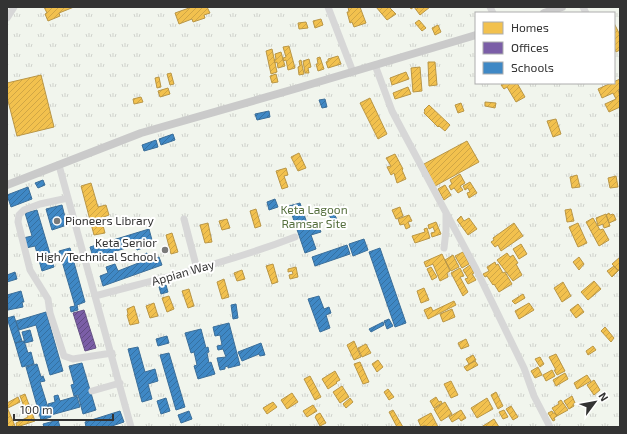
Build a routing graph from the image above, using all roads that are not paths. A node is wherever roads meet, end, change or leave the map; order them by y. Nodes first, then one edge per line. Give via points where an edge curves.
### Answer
1 (14, 7) edge
2 (328, 7) edge
3 (562, 7) edge
4 (547, 12) edge
5 (7, 18) edge
6 (475, 34) edge
7 (374, 65) junction
8 (353, 72) junction
9 (58, 165) junction
10 (7, 185) edge
11 (68, 198) junction
12 (446, 212) junction
13 (184, 219) dead end
14 (295, 237) dead end
15 (444, 248) dead end
16 (197, 269) junction
17 (95, 296) junction
18 (112, 353) junction
19 (120, 384) junction
20 (92, 391) dead end
21 (131, 427) edge
22 (550, 427) edge

1 - 5 street
2 - 8 street
3 - 4 main road
6 - 7 main road
7 - 8 main road
7 - 12 street via 392,111
8 - 9 main road via 141,133
9 - 10 main road
9 - 11 street
11 - 17 street
11 - 18 street via 34,206 19,215 18,222 25,253 30,270 48,299 64,356 73,359
12 - 15 street
12 - 22 street via 524,368 534,396
13 - 16 street
14 - 16 street, Appian Way
16 - 17 street, Appian Way
17 - 18 street
18 - 19 street
19 - 20 street
19 - 21 street

